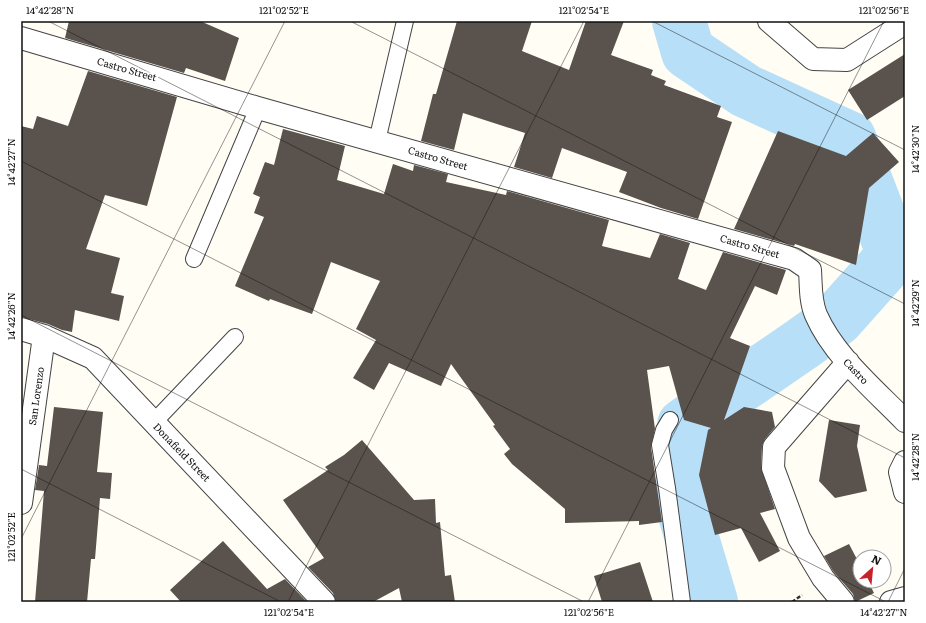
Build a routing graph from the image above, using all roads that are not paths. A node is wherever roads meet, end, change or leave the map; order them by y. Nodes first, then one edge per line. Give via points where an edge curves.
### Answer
1 (405, 21) edge
2 (769, 21) edge
3 (905, 23) edge
4 (21, 38) edge
5 (258, 108) junction
6 (376, 141) junction
7 (194, 259) dead end
8 (816, 315) joint
9 (21, 329) edge
10 (44, 336) junction
11 (235, 337) dead end
12 (848, 362) junction
13 (670, 420) dead end
14 (905, 420) edge
15 (154, 422) junction
16 (905, 462) edge
17 (905, 492) edge
18 (21, 503) edge
19 (905, 598) edge
20 (324, 602) edge
21 (682, 602) edge
22 (843, 602) edge
23 (891, 602) edge

1 - 6 lane
2 - 3 street via 813,58 847,60
4 - 5 street, Castro Street
5 - 6 street, Castro Street
5 - 7 lane
6 - 8 street, Castro Street via 794,259 810,270
8 - 12 street, Castro via 831,343
9 - 10 street, Donafield Street
10 - 15 street, Donafield Street via 93,358
10 - 18 street, San Lorenzo
11 - 15 lane
12 - 14 street, Castro
12 - 22 street via 774,447 773,468 799,538 823,578
13 - 21 lane via 660,445
15 - 20 street, Donafield Street
16 - 17 street via 900,472
19 - 23 street

